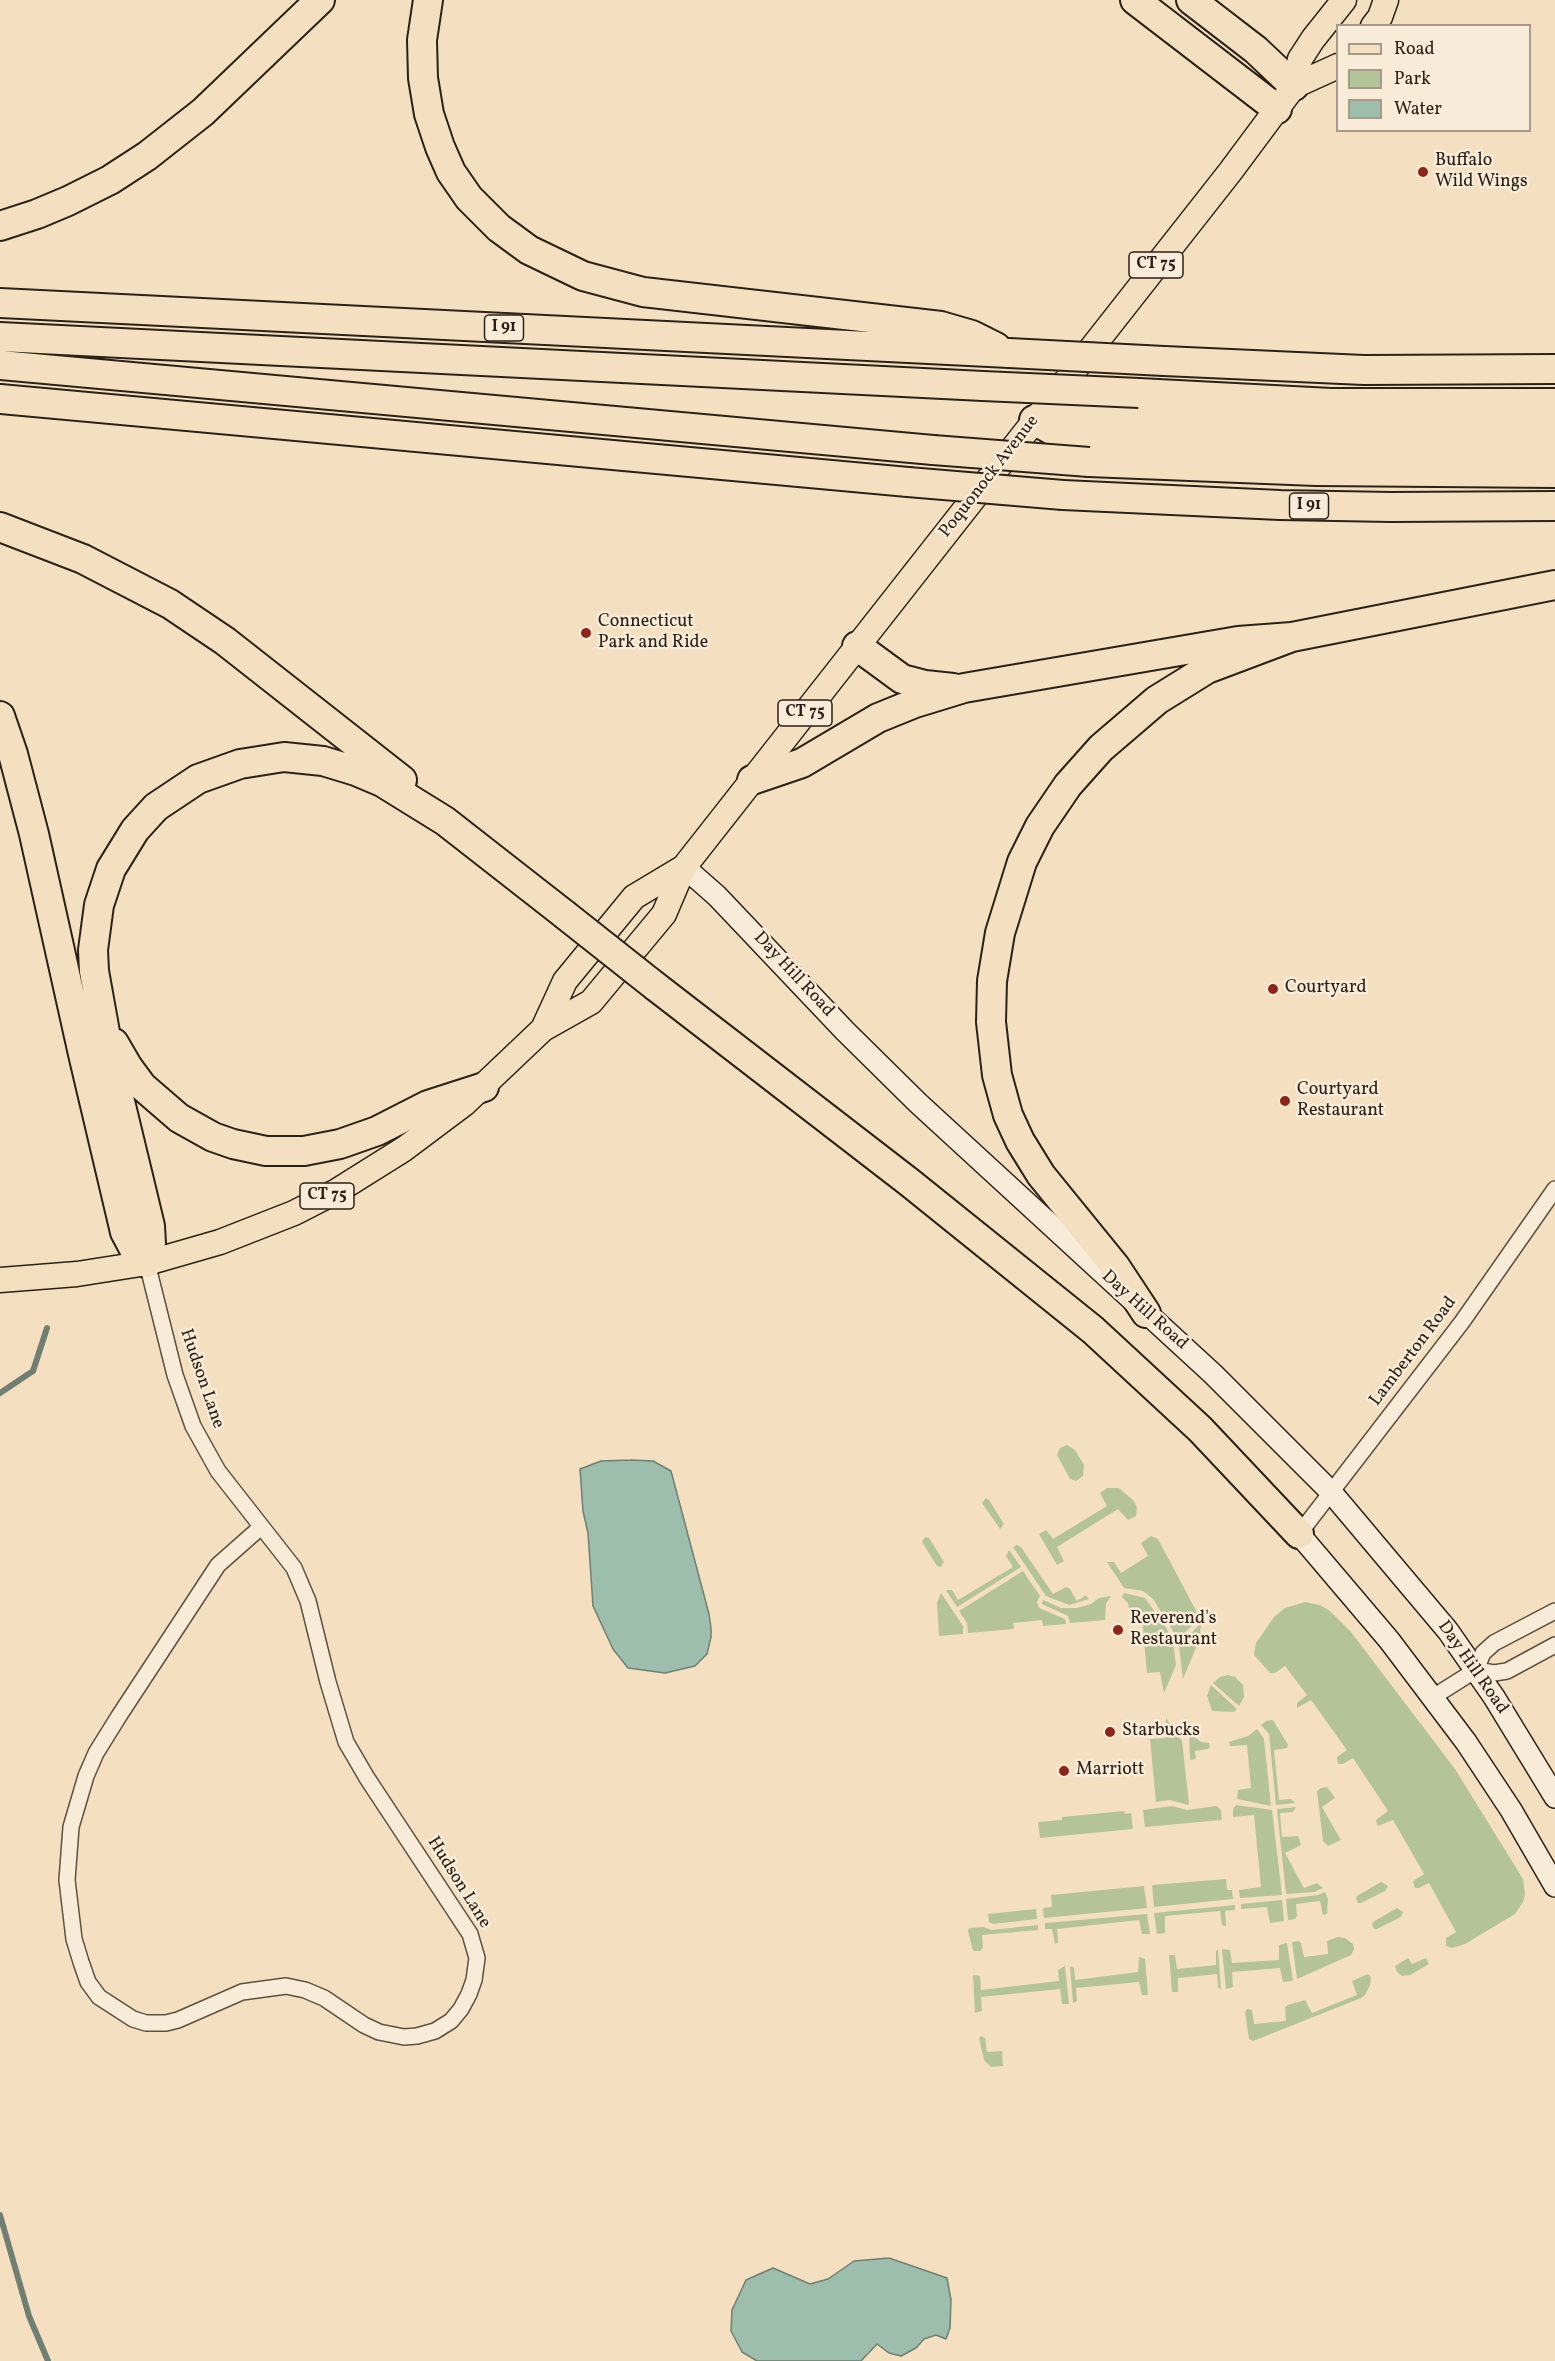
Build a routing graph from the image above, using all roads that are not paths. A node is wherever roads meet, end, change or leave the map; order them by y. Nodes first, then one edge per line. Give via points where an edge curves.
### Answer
1 (320, 0) edge
2 (428, 0) edge
3 (1135, 0) edge
4 (1191, 0) edge
5 (1344, 0) edge
6 (1386, 0) edge
7 (1375, 24) edge
8 (1336, 67) edge
9 (1294, 86) junction
10 (1277, 109) junction
11 (0, 226) edge
12 (0, 303) edge
13 (0, 337) edge
14 (1009, 353) junction
15 (0, 365) edge
16 (1555, 369) edge
17 (0, 399) edge
18 (1555, 403) edge
19 (1034, 420) junction
20 (1555, 425) edge
21 (1555, 448) edge
22 (1555, 473) edge
23 (1555, 506) edge
24 (0, 527) edge
25 (1555, 585) edge
26 (1292, 637) junction
27 (857, 646) junction
28 (964, 688) junction
29 (0, 716) edge
30 (752, 780) junction
31 (445, 821) junction
32 (684, 867) junction
33 (100, 1005) junction
34 (543, 1029) junction
35 (484, 1087) junction
36 (1555, 1190) edge
37 (147, 1263) junction
38 (0, 1280) edge
39 (1146, 1313) junction
40 (1331, 1492) junction
41 (261, 1527) junction
42 (1299, 1534) junction
43 (1555, 1611) edge
44 (1555, 1645) edge
45 (1476, 1670) junction
46 (1433, 1697) junction
47 (1555, 1797) edge
48 (1555, 1886) edge

1 - 11 highway via 203,112 147,156 68,201
2 - 14 highway via 422,40 423,78 442,154 469,198 499,228 529,250 569,270 622,288 941,326 972,335
3 - 10 highway
4 - 9 highway via 1256,50
5 - 9 main road, Poquonock Avenue / CT 75 via 1300,59
6 - 7 main road
8 - 9 main road, Poquonock Avenue / CT 75
9 - 10 main road, Poquonock Avenue / CT 75
10 - 19 main road, Poquonock Avenue / CT 75
12 - 14 highway, I 91
13 - 18 highway, bridge via 1331,403
14 - 16 highway, I 91, bridge via 1364,370
15 - 22 highway, bridge via 1089,462 1316,471
17 - 23 highway, I 91, bridge via 1063,495 1280,505
19 - 20 highway via 1073,411 1311,423
19 - 21 highway via 1070,436 1124,440 1346,448
19 - 27 main road, Poquonock Avenue / CT 75
24 - 31 highway via 94,564 198,622 409,785
25 - 26 highway
26 - 28 highway via 1238,641
26 - 39 highway via 1208,669 1150,705 1101,748 1068,785 1035,835 1012,886 1000,933 992,981 992,1042 1008,1115 1041,1175 1115,1266
27 - 28 highway via 902,679
27 - 30 main road, Poquonock Avenue / CT 75
28 - 30 highway via 878,718 802,763
29 - 37 highway via 34,834 126,1232
30 - 32 main road, Poquonock Avenue / CT 75
31 - 33 highway via 376,779 310,759 254,761 198,779 148,814 111,869 94,936 94,971
31 - 42 highway, bridge via 1093,1329 1200,1429
32 - 34 main road, Poquonock Avenue / CT 75 via 634,897 565,981
32 - 34 main road, Poquonock Avenue / CT 75 via 664,914 591,1002
32 - 39 main road, Day Hill Road via 717,896 918,1103
33 - 35 highway via 122,1058 149,1094 196,1129 251,1149 295,1151 340,1144
33 - 37 highway via 150,1226
34 - 35 main road, Poquonock Avenue / CT 75
35 - 37 main road, Poquonock Avenue / CT 75 via 420,1138 337,1191 244,1234
36 - 40 street, Lamberton Road via 1462,1322
37 - 38 main road, Poquonock Avenue / CT 75
37 - 41 street, Hudson Lane via 169,1354 193,1426 218,1471
39 - 40 main road, Day Hill Road
40 - 42 street, Lamberton Road
40 - 45 main road, Day Hill Road via 1422,1598
41 - 41 street, Hudson Lane via 294,1568 308,1601 346,1742 470,1934 477,1958 474,1980 461,2009 435,2031 404,2037 378,2032 324,1998 286,1986 234,1995 178,2020 146,2022 133,2019 99,1997 81,1962 69,1907 68,1864 71,1827 86,1776 118,1716 218,1565
42 - 46 main road
43 - 45 street via 1494,1643 1483,1653
44 - 45 street via 1507,1671
45 - 46 street
45 - 47 main road, Day Hill Road
46 - 48 main road via 1498,1789

